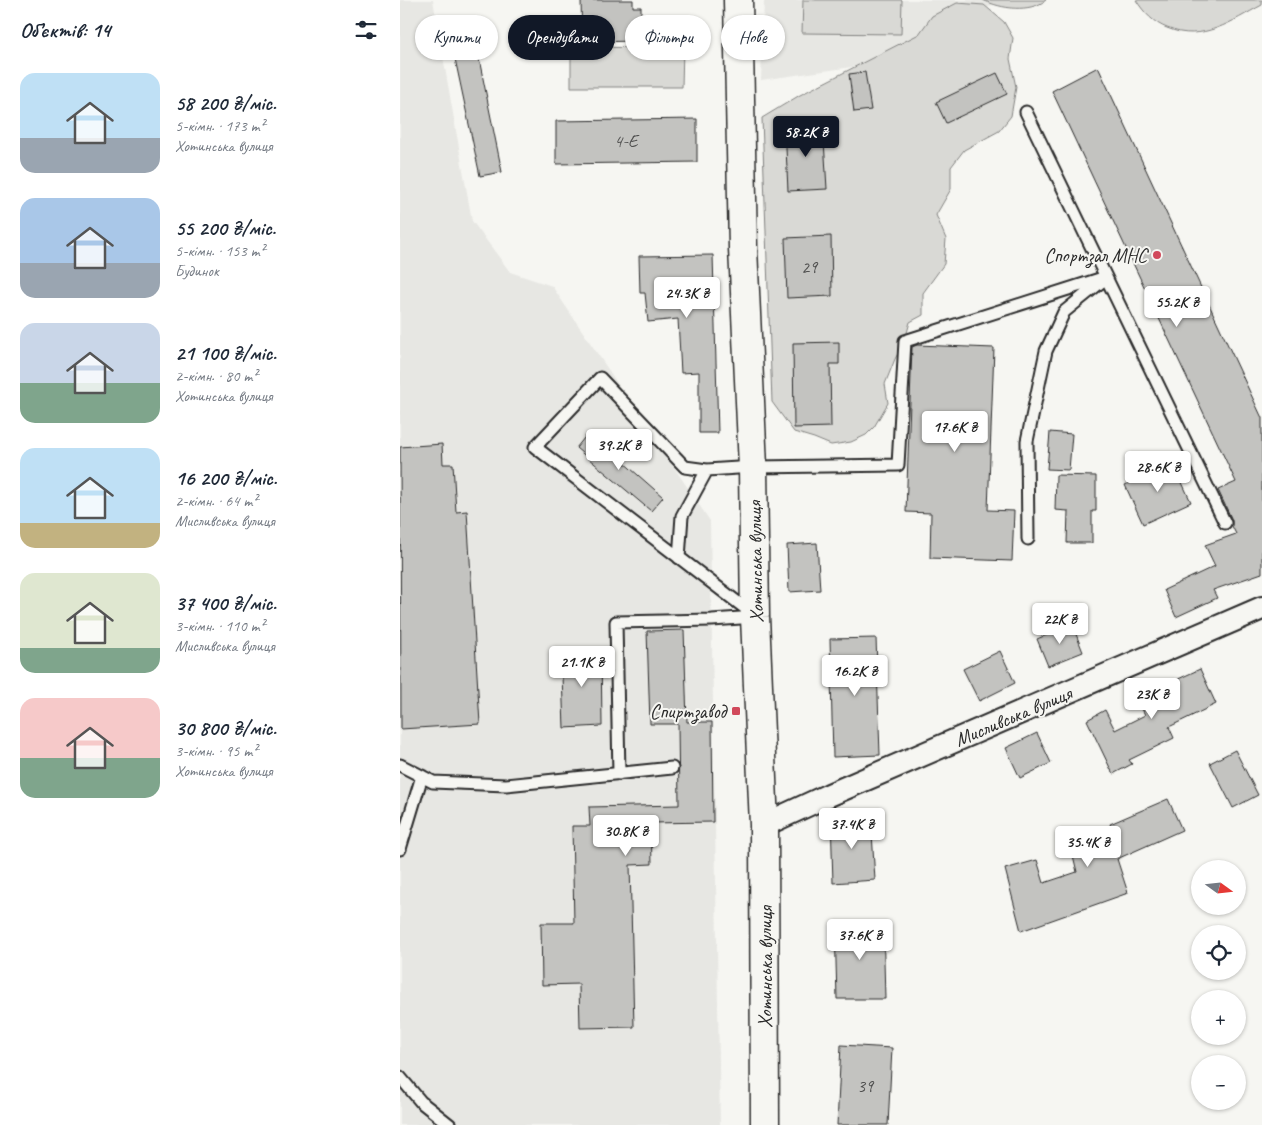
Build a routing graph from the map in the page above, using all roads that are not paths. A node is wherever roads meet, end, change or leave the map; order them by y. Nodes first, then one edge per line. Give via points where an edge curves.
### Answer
1 (738, 0) edge
2 (1026, 112) dead end
3 (1106, 277) junction
4 (753, 467) junction
5 (707, 470) junction
6 (1224, 523) dead end
7 (1028, 539) dead end
8 (680, 558) junction
9 (1262, 608) edge
10 (755, 617) junction
11 (400, 765) edge
12 (672, 768) dead end
13 (619, 774) junction
14 (422, 776) junction
15 (764, 825) junction
16 (400, 849) edge
17 (400, 1077) edge
18 (450, 1125) edge
19 (765, 1125) edge

1 - 4 highway, Хотинська вулиця via 743,248
2 - 3 lane
3 - 4 lane via 905,341 898,465
3 - 6 lane
3 - 7 lane via 1064,312 1046,351 1027,441
4 - 5 lane
4 - 10 highway, Хотинська вулиця
5 - 8 lane via 682,516
5 - 8 lane via 684,467 600,378 535,447
8 - 10 lane
9 - 15 street, Мисливська вулиця
10 - 13 lane via 616,622
10 - 15 highway, Хотинська вулиця
11 - 14 lane
12 - 13 lane
13 - 14 lane via 506,785 433,782
14 - 16 lane
15 - 19 highway, Хотинська вулиця
17 - 18 lane via 421,1102

